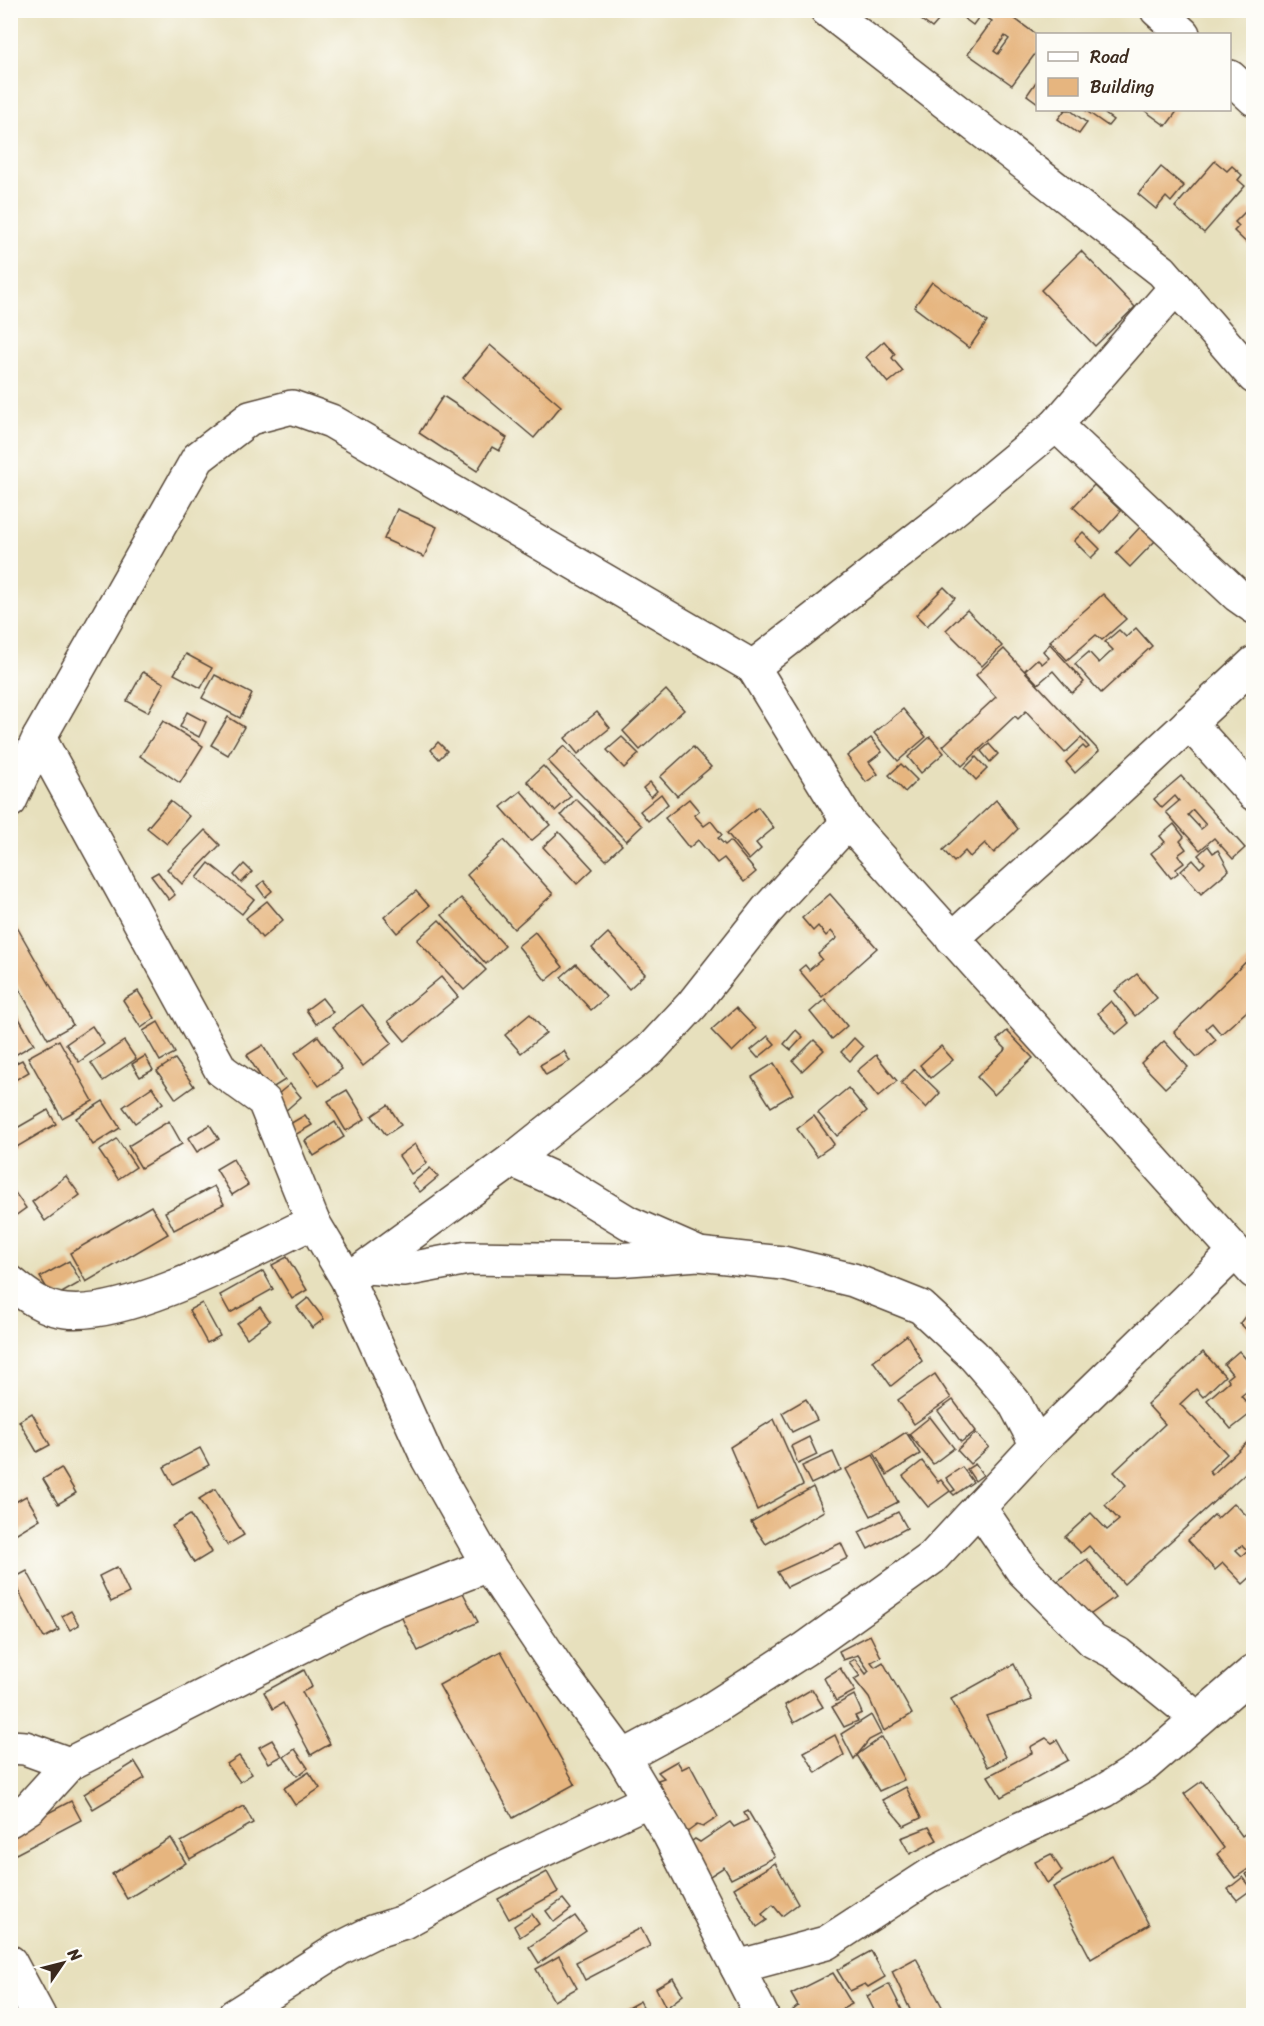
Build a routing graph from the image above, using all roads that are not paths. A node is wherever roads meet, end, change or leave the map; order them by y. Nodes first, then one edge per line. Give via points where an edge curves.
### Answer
1 (827, 10) edge
2 (1157, 10) edge
3 (1183, 33) edge
4 (1231, 78) edge
5 (1254, 99) edge
6 (1176, 287) junction
7 (1254, 377) edge
8 (1056, 425) junction
9 (1254, 607) edge
10 (1254, 663) edge
11 (753, 667) junction
12 (1189, 723) junction
13 (39, 738) junction
14 (1254, 794) edge
15 (10, 801) edge
16 (848, 822) junction
17 (952, 939) junction
18 (512, 1160) junction
19 (313, 1221) junction
20 (698, 1254) junction
21 (1244, 1262) edge
22 (357, 1273) junction
23 (10, 1282) edge
24 (1037, 1446) junction
25 (979, 1507) junction
26 (488, 1565) junction
27 (1254, 1671) edge
28 (1198, 1719) junction
29 (10, 1747) edge
30 (623, 1756) junction
31 (69, 1764) junction
32 (649, 1800) junction
33 (10, 1820) edge
34 (737, 1967) junction
35 (14, 1977) edge
36 (39, 2016) edge
37 (234, 2016) edge
38 (762, 2016) edge

1 - 6 street via 1162,271
2 - 3 street
4 - 5 street
6 - 7 street
6 - 8 street
8 - 9 street
8 - 11 street
10 - 12 street
11 - 13 street via 331,421 292,407 250,418 198,458
11 - 16 street
12 - 14 street
12 - 17 street
13 - 15 street
13 - 19 street via 221,1070 264,1101
16 - 17 street
16 - 18 street via 767,910 692,1005 651,1049
17 - 21 street
18 - 20 street via 565,1184 629,1223
18 - 22 street
19 - 22 street
19 - 23 street via 213,1269 139,1299 91,1312 46,1307
20 - 22 street via 616,1260 468,1258 404,1270
20 - 24 street via 783,1263 853,1280 921,1307 973,1355 1014,1402
21 - 24 street
22 - 26 street via 428,1459
24 - 25 street
25 - 28 street via 1022,1570 1086,1634 1118,1654
25 - 30 street via 932,1558 805,1649 710,1710
26 - 30 street
26 - 31 street via 373,1610
27 - 28 street
28 - 34 street via 1145,1765 1104,1791 929,1876 826,1942
29 - 31 street via 25,1748
30 - 32 street
31 - 33 street via 30,1807
32 - 34 street
32 - 37 street via 490,1875 404,1922 356,1941
34 - 38 street
35 - 36 street

